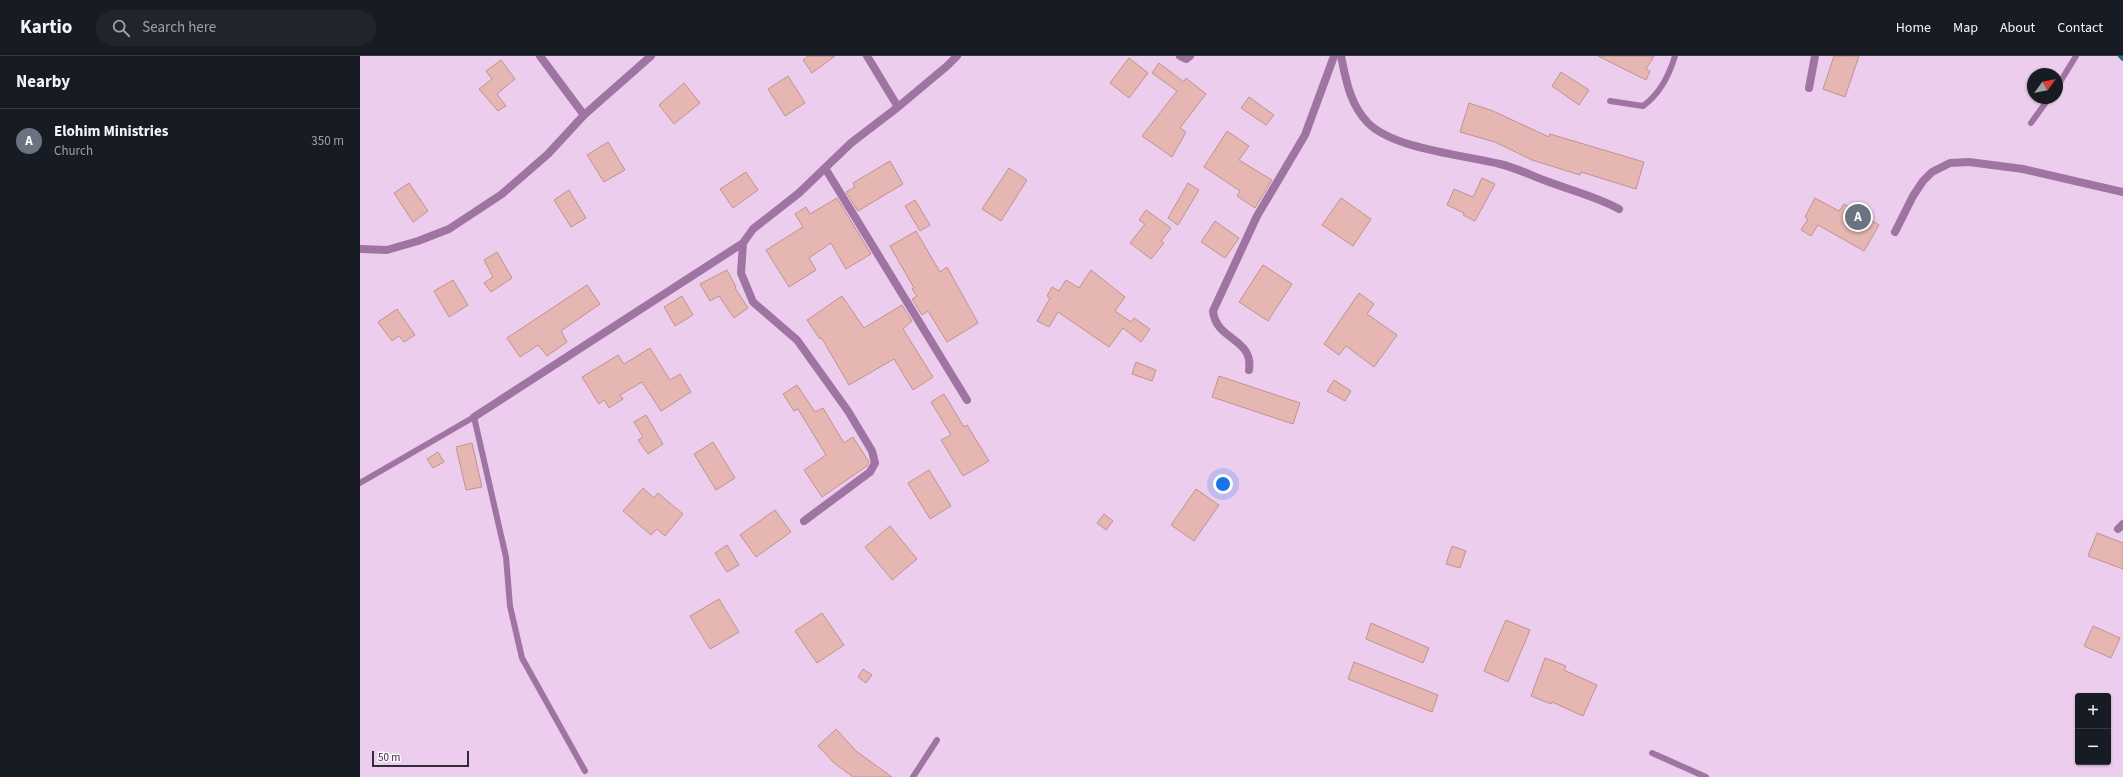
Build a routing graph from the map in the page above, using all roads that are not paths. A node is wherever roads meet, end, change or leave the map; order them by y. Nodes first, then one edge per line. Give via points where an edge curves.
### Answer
1 (540, 56) edge
2 (651, 56) edge
3 (867, 56) edge
4 (956, 56) edge
5 (1180, 56) edge
6 (1190, 56) edge
7 (1334, 56) edge
8 (1341, 56) edge
9 (1675, 56) edge
10 (1815, 56) edge
11 (2076, 56) edge
12 (2063, 77) edge
13 (1809, 88) dead end
14 (1610, 101) dead end
15 (2045, 104) edge
16 (898, 106) junction
17 (584, 115) junction
18 (2031, 123) dead end
19 (825, 168) junction
20 (2123, 192) edge
21 (1619, 209) dead end
22 (1895, 232) dead end
23 (742, 242) junction
24 (360, 249) edge
25 (1249, 370) dead end
26 (967, 400) dead end
27 (474, 417) junction
28 (360, 483) edge
29 (804, 521) dead end
30 (937, 740) dead end
31 (1652, 753) dead end
32 (585, 771) dead end
33 (913, 777) edge
34 (1706, 777) edge

1 - 17 street
2 - 17 street
3 - 16 street
4 - 16 street
5 - 6 street via 1186,59
7 - 25 street via 1305,135 1257,216 1213,311 1214,320 1221,330 1248,353 1251,362
8 - 21 street via 1349,91 1356,108 1384,135 1423,147 1518,169 1601,199
9 - 14 lane via 1671,70 1654,98 1643,106
10 - 13 street
11 - 12 lane
15 - 18 lane
16 - 19 street via 856,139
17 - 24 street via 548,154 502,194 449,229 387,250
19 - 23 street via 799,193 753,229
19 - 26 street
20 - 22 street via 2023,169 1969,162 1950,163 1932,172 1923,181
23 - 27 street
23 - 29 street via 741,273 753,302 797,340 818,367 863,435 875,462 870,472
27 - 28 lane
27 - 32 lane via 506,557 510,606 522,658
30 - 33 lane
31 - 34 lane

